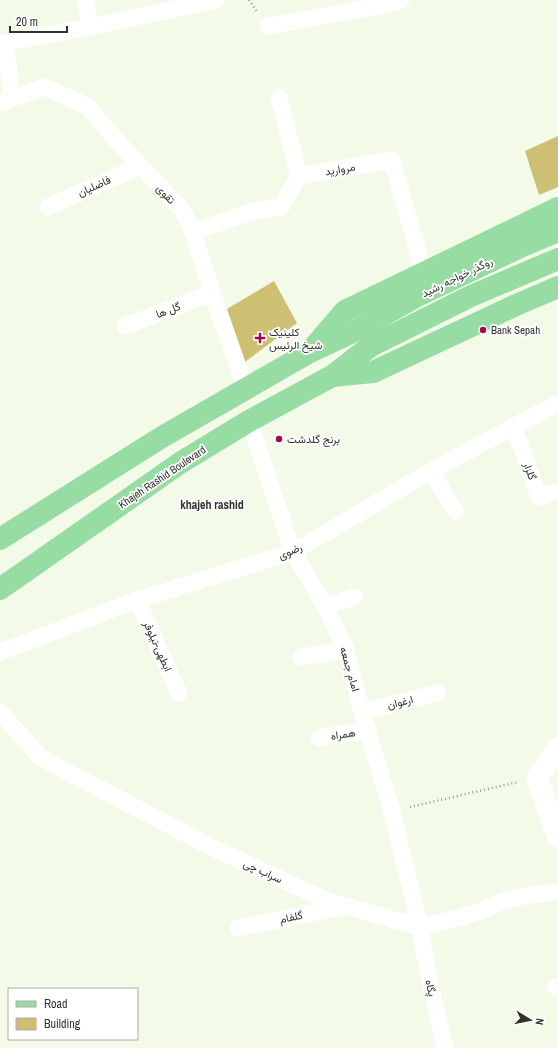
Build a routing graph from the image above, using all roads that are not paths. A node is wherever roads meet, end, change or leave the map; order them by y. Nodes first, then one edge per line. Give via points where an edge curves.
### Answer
1 (84, 0) edge
2 (401, 0) edge
3 (209, 1) edge
4 (268, 26) dead end
5 (90, 27) junction
6 (279, 98) dead end
7 (6, 100) edge
8 (140, 166) junction
9 (299, 176) junction
10 (48, 207) dead end
11 (558, 208) edge
12 (558, 231) edge
13 (193, 232) junction
14 (558, 259) edge
15 (424, 272) junction
16 (558, 287) edge
17 (212, 293) junction
18 (125, 326) dead end
19 (310, 352) junction
20 (332, 376) junction
21 (246, 389) junction
22 (558, 404) edge
23 (249, 421) junction
24 (514, 427) junction
25 (431, 471) junction
26 (558, 491) edge
27 (455, 511) dead end
28 (0, 540) edge
29 (293, 552) junction
30 (0, 589) edge
31 (354, 597) dead end
32 (137, 600) junction
33 (325, 606) junction
34 (346, 650) junction
35 (0, 652) edge
36 (301, 657) dead end
37 (178, 693) dead end
38 (438, 693) dead end
39 (0, 712) edge
40 (362, 712) junction
41 (367, 730) junction
42 (319, 738) dead end
43 (558, 748) edge
44 (558, 837) edge
45 (558, 892) edge
46 (345, 906) junction
47 (420, 927) junction
48 (238, 928) dead end
49 (445, 1048) edge

1 - 5 street
2 - 4 street via 386,5
3 - 5 street
5 - 7 street via 5,43
6 - 9 street
7 - 8 street, تقوی via 45,87 87,106
8 - 10 street, فاضلیان
8 - 13 street, تقوی via 182,211
9 - 13 street via 280,207 254,211
9 - 15 street, مروارید via 392,160
11 - 15 main road
12 - 19 main road, روگذر خواجه رشید via 418,295 359,329
13 - 17 street, تقوی
14 - 20 main road via 470,296 371,346
15 - 19 main road via 345,311
16 - 20 main road via 373,372
17 - 18 street, گل ها
17 - 21 street, تقوی
19 - 21 main road
20 - 23 main road, Khajeh Rashid Boulevard
21 - 28 main road via 162,437
22 - 24 street, رضوی
23 - 29 street, امام جمعه
23 - 30 main road, Khajeh Rashid Boulevard via 180,463
24 - 25 street, رضوی
24 - 26 street, گلزار via 539,497
25 - 27 street
25 - 29 street, رضوی
29 - 32 street, رضوی
29 - 33 street, امام جمعه
31 - 33 street
32 - 35 street, رضوی
32 - 37 street, ابطهی-نیلوفر
33 - 34 street, امام جمعه
34 - 36 street
34 - 40 street, امام جمعه
38 - 40 street, ارغوان
39 - 46 street, سراب چی via 41,758 211,847 328,901
40 - 41 street, امام جمعه
41 - 42 street, همراه
41 - 47 street, امام جمعه via 392,812
43 - 44 street via 537,778
45 - 47 street, سراب چی via 508,900 462,917
46 - 47 street, سراب چی
46 - 48 street, گلفام
47 - 49 street, پگاه

